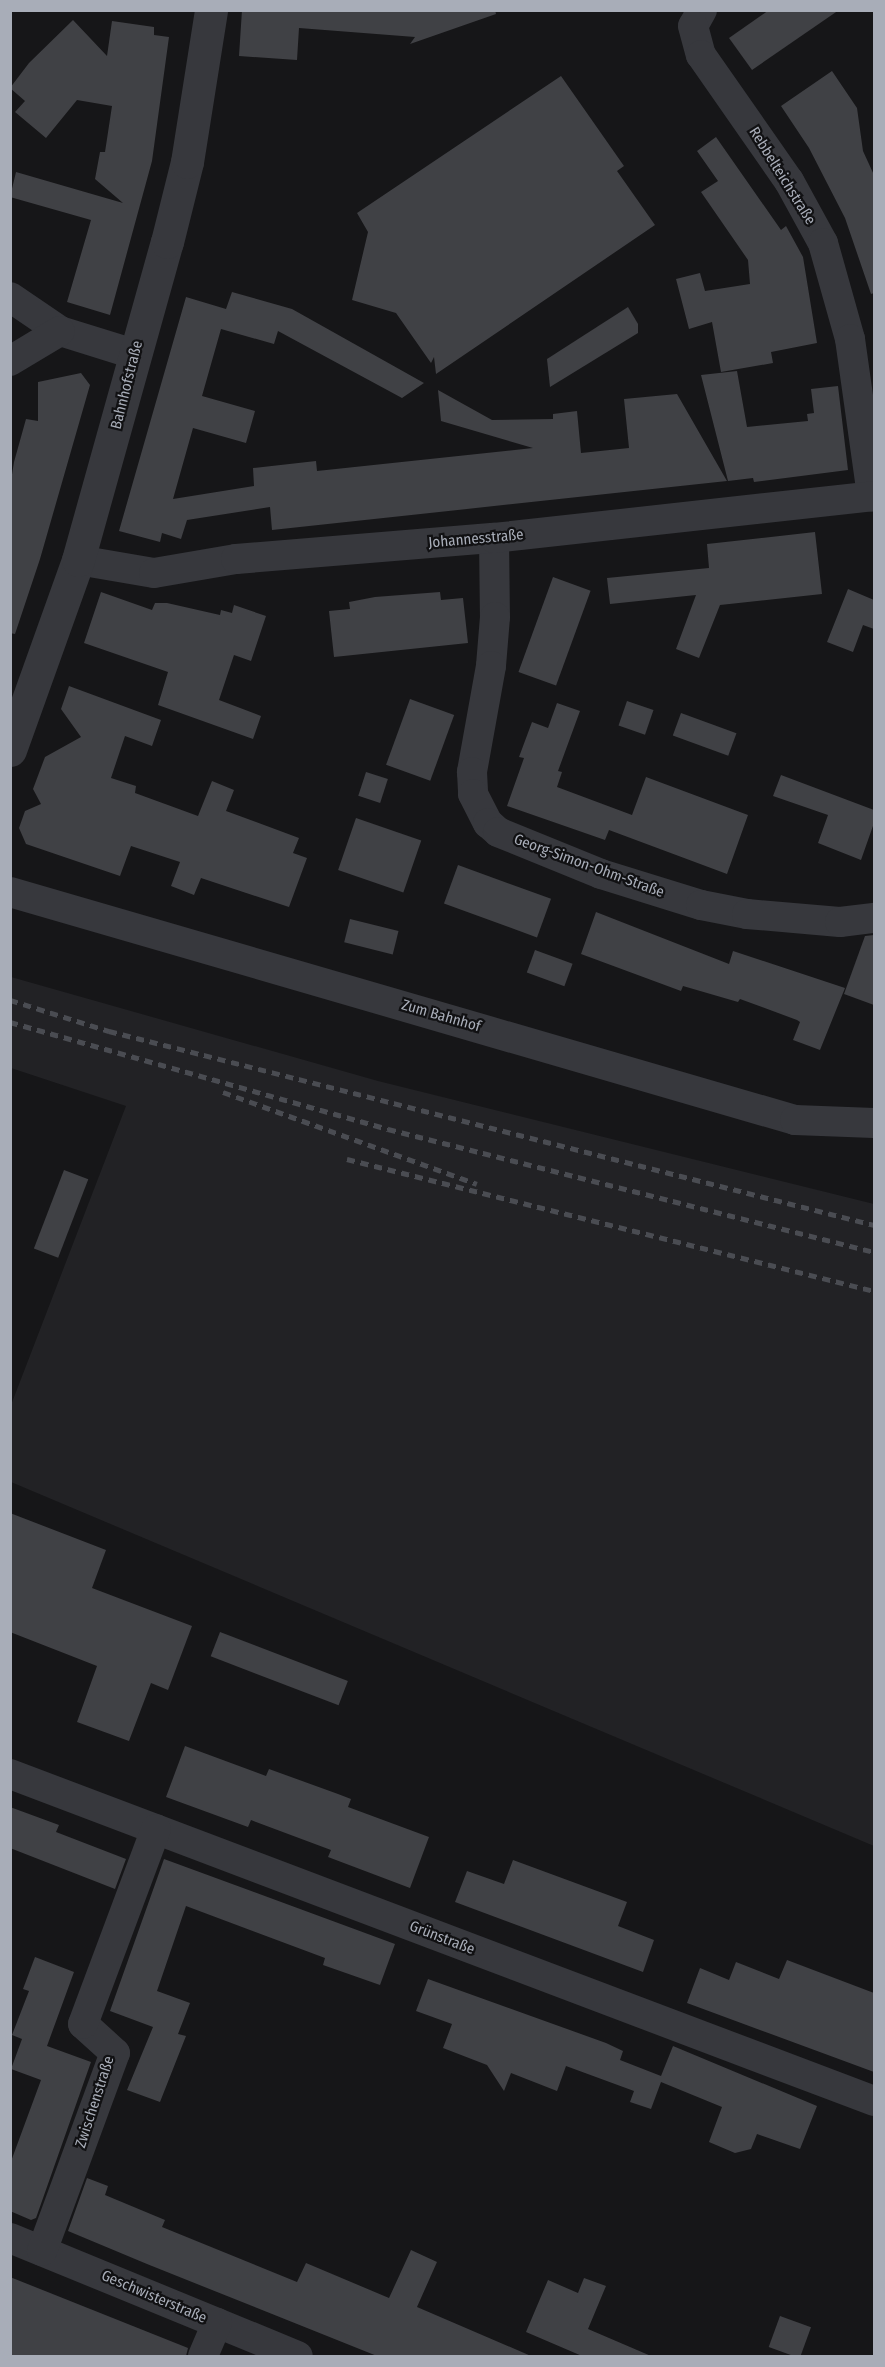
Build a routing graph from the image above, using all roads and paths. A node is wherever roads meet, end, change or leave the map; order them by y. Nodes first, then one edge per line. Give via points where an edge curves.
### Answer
1 (211, 10) edge
2 (702, 10) edge
3 (10, 297) edge
4 (60, 331) junction
5 (134, 354) junction
6 (10, 361) edge
7 (873, 496) edge
8 (494, 538) junction
9 (78, 561) junction
10 (10, 750) edge
11 (10, 892) edge
12 (874, 918) edge
13 (874, 1122) edge
14 (10, 1774) edge
15 (156, 1829) junction
16 (874, 2101) edge
17 (10, 2238) edge
18 (42, 2251) junction
19 (217, 2323) junction
20 (203, 2356) edge
21 (298, 2356) edge

1 - 5 street, Bahnhofstraße via 187,162
2 - 7 street, Rebbelteichstraße via 693,26 701,55 789,181 823,243 849,339
3 - 4 street
4 - 5 street
4 - 6 street
5 - 9 street, Bahnhofstraße
7 - 8 street, Johannesstraße
8 - 9 street, Johannesstraße via 236,559 154,573
8 - 12 street, Georg-Simon-Ohm-Straße via 492,646 472,772 473,794 488,823 498,832 601,874 701,904 747,914 840,922
9 - 10 street, Bahnhofstraße
11 - 13 street, Zum Bahnhof via 795,1120
14 - 15 street, Grünstraße
15 - 16 street, Grünstraße
15 - 18 street, Zwischenstraße via 83,2024 115,2053
17 - 18 street, Geschwisterstraße
18 - 19 street, Geschwisterstraße
19 - 20 street
19 - 21 street, Geschwisterstraße

